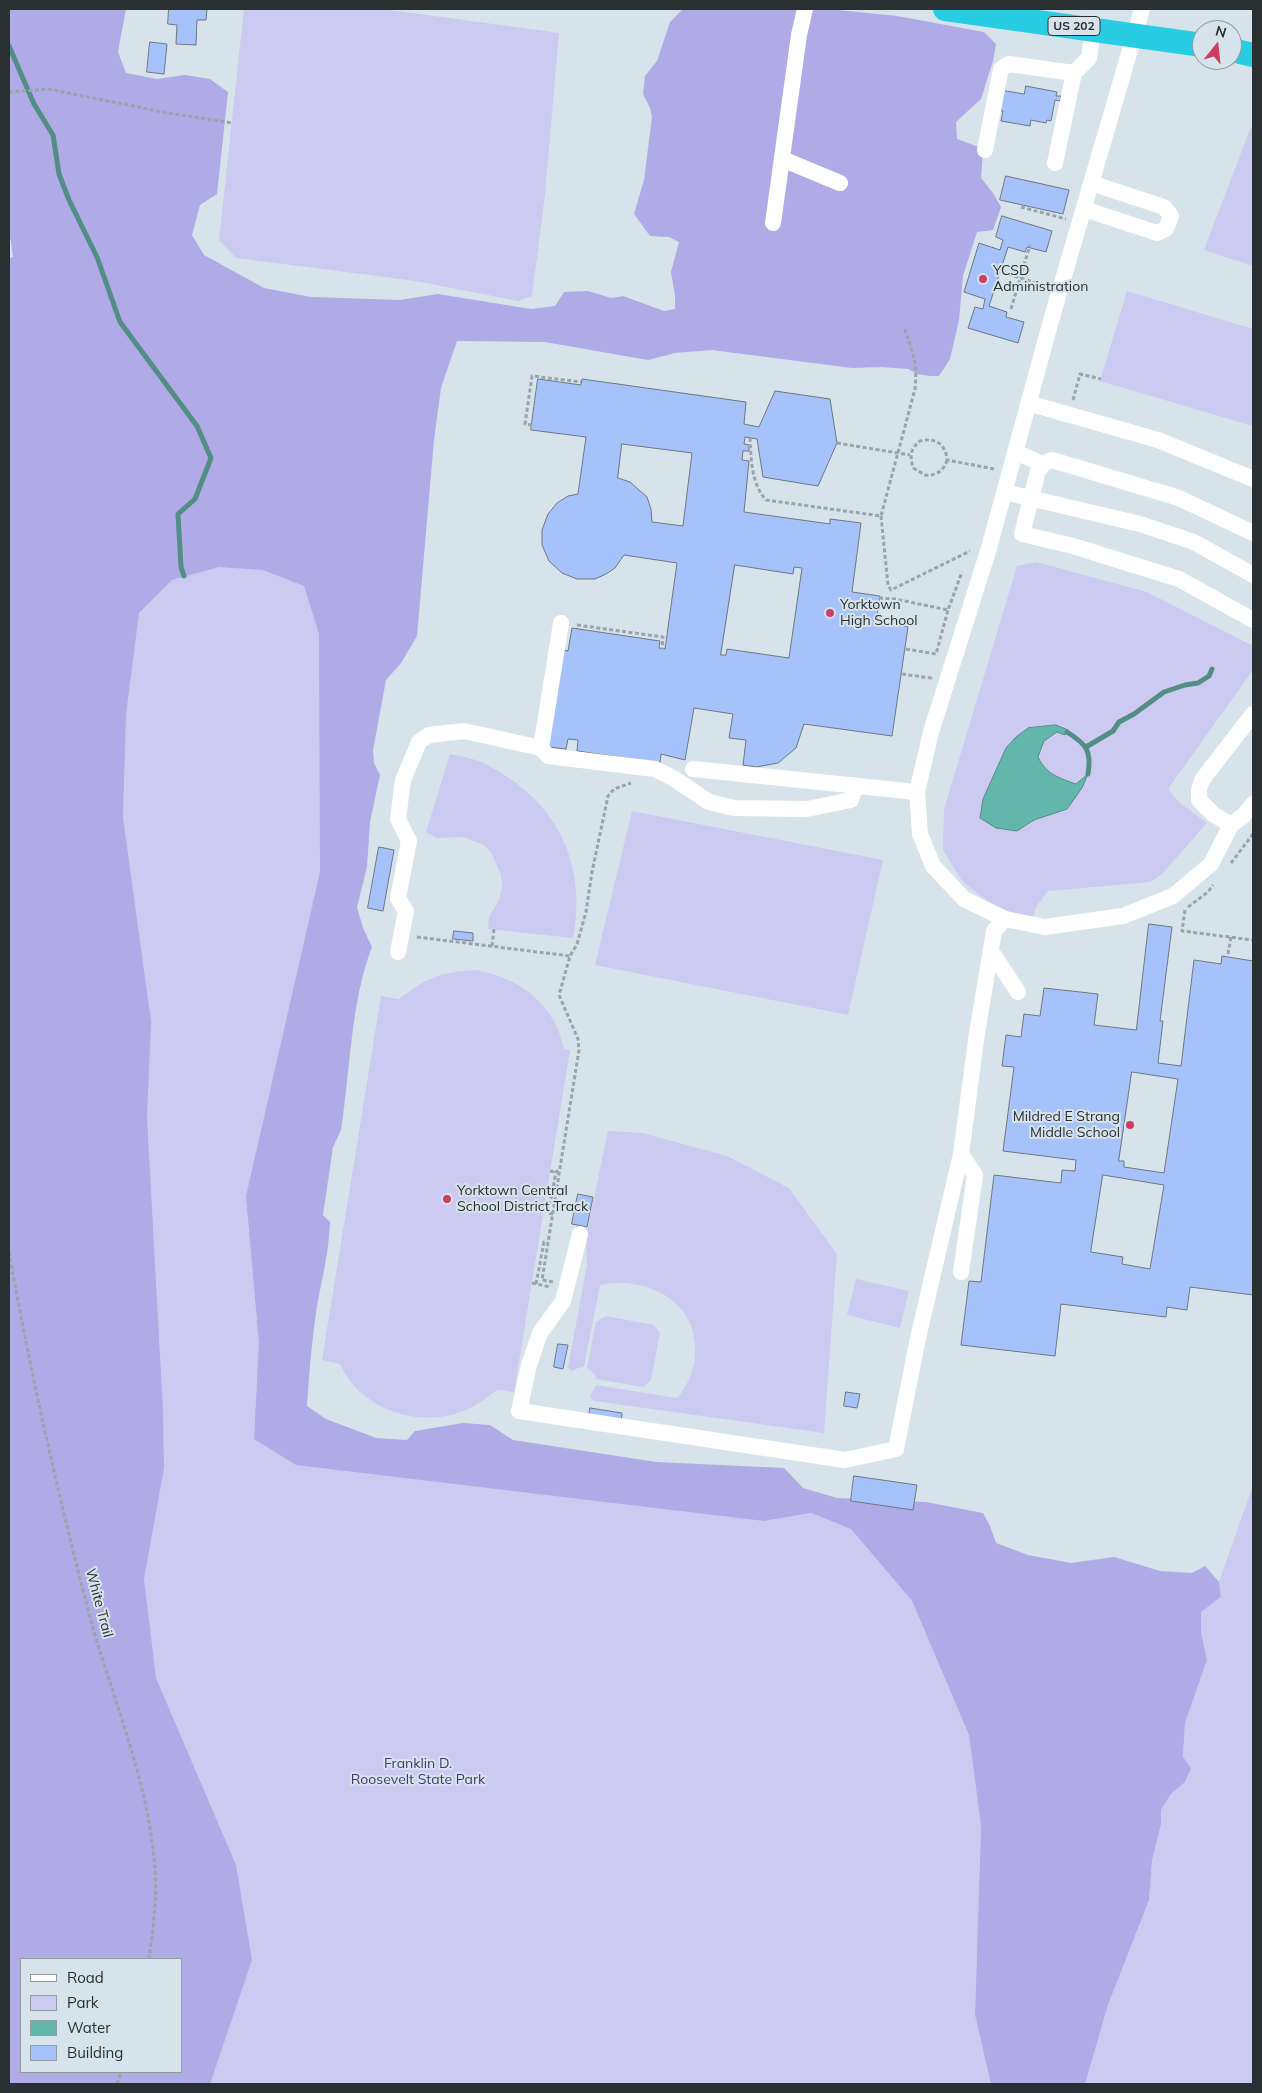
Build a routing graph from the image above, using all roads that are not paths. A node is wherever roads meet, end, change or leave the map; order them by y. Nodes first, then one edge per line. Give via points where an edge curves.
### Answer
1 (805, 9) edge
2 (946, 9) edge
3 (1142, 9) edge
4 (1093, 29) junction
5 (1134, 35) junction
6 (1192, 44) edge
7 (1074, 73) junction
8 (985, 150) dead end
9 (782, 159) junction
10 (1055, 163) dead end
11 (840, 183) dead end
12 (1091, 183) junction
13 (1084, 209) junction
14 (774, 223) dead end
15 (1028, 403) junction
16 (1015, 452) junction
17 (1043, 464) junction
18 (1253, 479) edge
19 (1004, 492) junction
20 (1030, 499) junction
21 (995, 526) junction
22 (1253, 533) edge
23 (1022, 534) junction
24 (1253, 575) edge
25 (1253, 620) edge
26 (561, 623) road end
27 (1253, 714) edge
28 (541, 748) junction
29 (694, 769) dead end
30 (855, 787) junction
31 (917, 792) junction
32 (1253, 804) edge
33 (1231, 825) junction
34 (1005, 919) junction
35 (991, 951) junction
36 (398, 952) dead end
37 (1018, 992) dead end
38 (961, 1154) junction
39 (580, 1234) dead end
40 (962, 1272) dead end

1 - 9 street
2 - 4 highway, US 202
3 - 5 street
4 - 5 highway, US 202
4 - 7 street via 1089,58
5 - 6 highway, US 202
5 - 12 street
7 - 8 street via 1009,64 1001,69
7 - 10 street
9 - 11 street
9 - 14 street
12 - 13 street
12 - 13 street via 1164,207 1171,216 1166,229 1157,232
13 - 15 street
15 - 16 street
15 - 18 street via 1158,440
16 - 17 street
16 - 19 street
17 - 20 street
17 - 22 street via 1052,460 1178,498
19 - 20 street
19 - 21 street
20 - 23 street
20 - 24 street via 1140,524 1194,542
21 - 23 street
21 - 31 street via 931,732
23 - 25 street via 1073,546 1179,579
26 - 28 street
27 - 33 street via 1202,780 1199,790 1199,800 1212,814
28 - 30 street via 548,756 655,769 709,802 734,808 807,810 851,800
28 - 36 street via 464,731 429,735 419,742 403,780 398,819 409,841 398,898 406,911
29 - 30 street
30 - 31 street
31 - 34 street via 920,834 933,866 964,899
32 - 33 street
33 - 34 street via 1211,864 1173,896 1123,916 1045,927
34 - 35 street via 994,932
35 - 37 street
35 - 38 street
38 - 39 street via 896,1449 879,1453 845,1460 519,1412 528,1365 540,1333 563,1301
38 - 40 street via 975,1175

